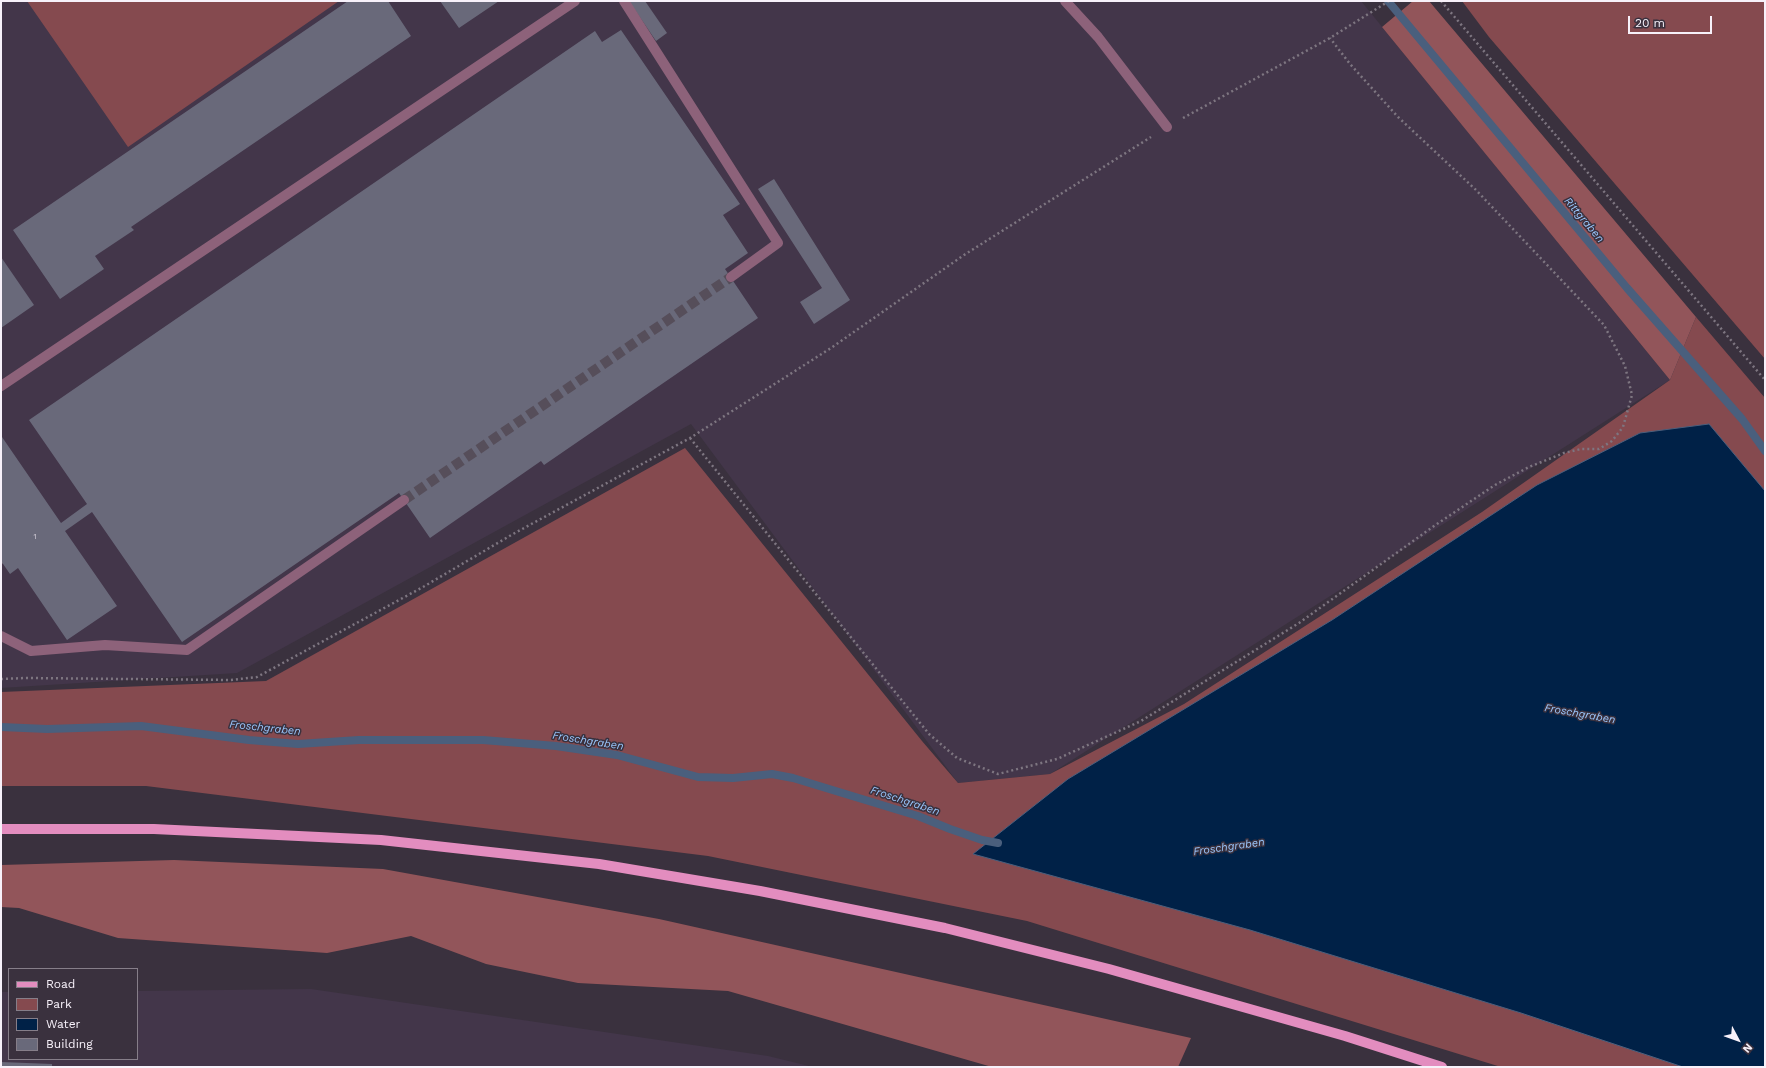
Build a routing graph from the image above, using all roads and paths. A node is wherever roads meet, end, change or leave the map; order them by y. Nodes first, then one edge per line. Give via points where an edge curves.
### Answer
1 (575, 1) edge
2 (624, 1) edge
3 (1065, 1) edge
4 (1389, 1) edge
5 (1441, 1) edge
6 (1330, 38) junction
7 (1167, 127) junction
8 (731, 277) tunnel mouth
9 (1765, 380) edge
10 (1, 386) edge
11 (690, 438) junction
12 (404, 500) tunnel mouth
13 (1, 636) edge
14 (1, 679) edge
15 (1, 829) edge
16 (1442, 1067) edge

1 - 10 lane
2 - 8 lane via 778,243
3 - 7 lane via 1098,37
4 - 6 path
5 - 9 path
6 - 7 path
6 - 11 path via 1398,117 1476,190 1604,325 1625,366 1632,395 1623,427 1612,442 1599,449 1581,449 1564,453 1529,467 1495,485 1299,623 1141,721 1057,759 998,774 957,758 929,734
7 - 11 path via 964,254 831,348
11 - 14 path via 258,677 231,680
12 - 13 lane via 187,650 105,645 31,651
15 - 16 main road via 154,829 382,840 599,864 760,890 945,928 1109,970 1345,1036

